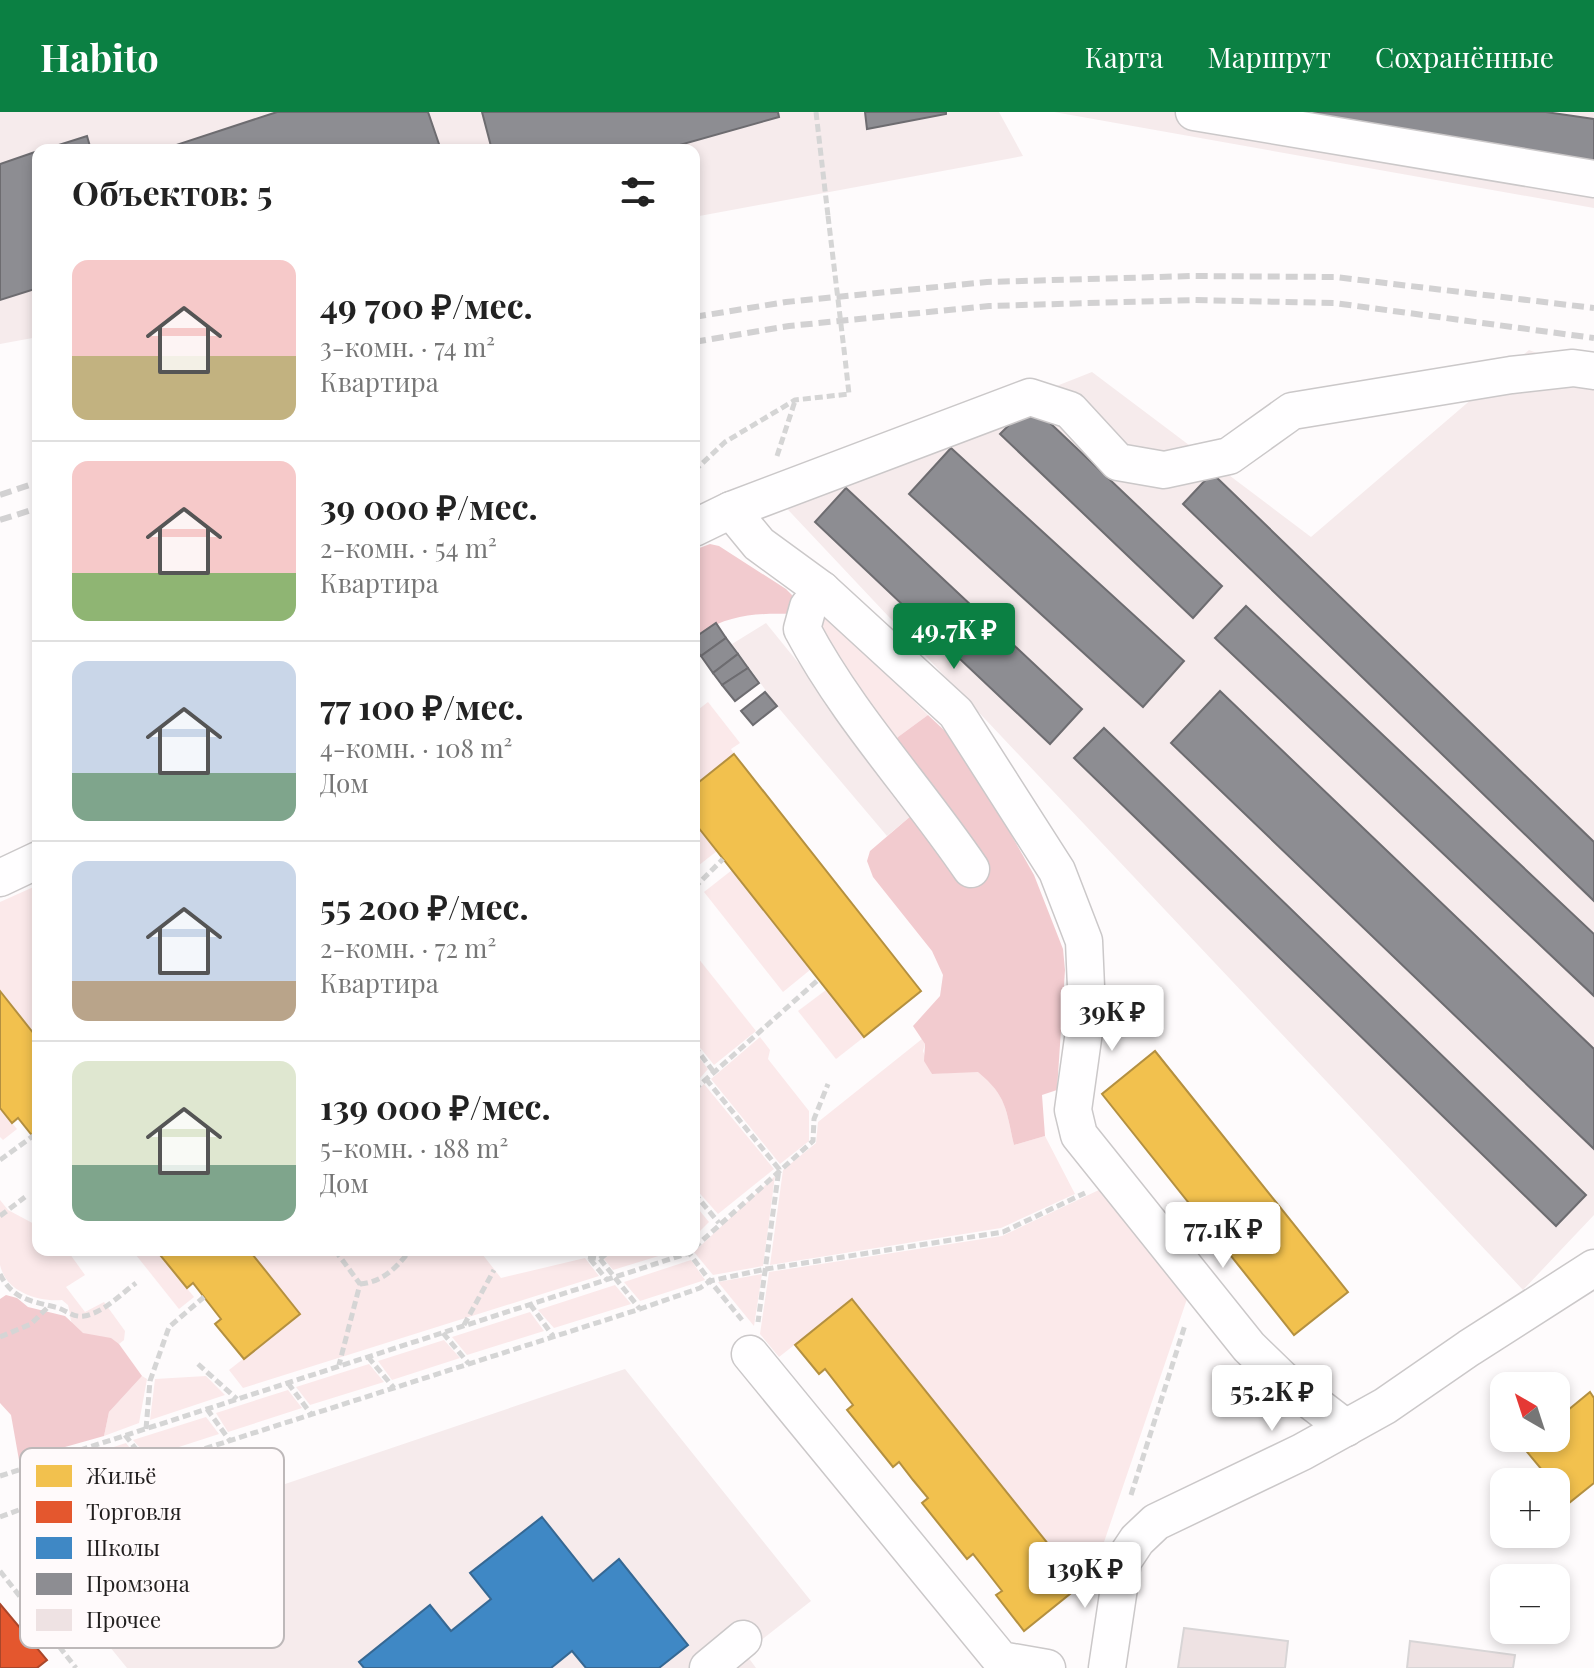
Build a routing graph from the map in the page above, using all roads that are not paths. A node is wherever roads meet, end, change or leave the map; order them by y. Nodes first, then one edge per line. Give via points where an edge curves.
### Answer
1 (1194, 112) edge
2 (1594, 179) edge
3 (1594, 371) edge
4 (731, 510) junction
5 (700, 525) edge
6 (822, 590) junction
7 (32, 863) edge
8 (971, 869) dead end
9 (0, 878) edge
10 (1594, 1268) edge
11 (752, 1334) road end
12 (1346, 1428) junction
13 (743, 1639) dead end
14 (996, 1664) edge
15 (708, 1668) edge
16 (1047, 1668) edge
17 (1107, 1668) edge

1 - 2 street
3 - 4 street via 1573,368 1511,375 1292,411 1229,456 1164,470 1118,462 1070,410 1030,397
4 - 5 street
4 - 6 street via 759,544
6 - 8 street via 808,607 802,629 822,666
6 - 12 street via 956,713 1057,871 1084,941 1087,1010 1073,1110 1079,1135 1249,1347
7 - 9 street
10 - 12 street
11 - 14 street
12 - 17 street via 1156,1522 1137,1540 1123,1561
13 - 15 street
14 - 16 street

